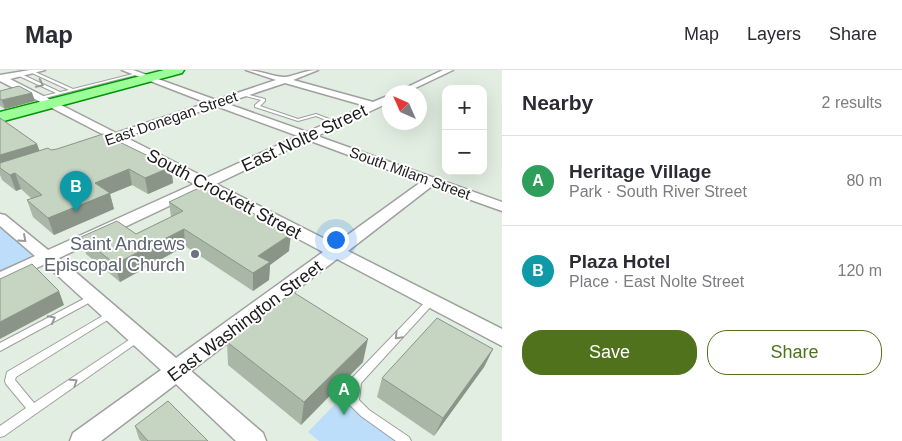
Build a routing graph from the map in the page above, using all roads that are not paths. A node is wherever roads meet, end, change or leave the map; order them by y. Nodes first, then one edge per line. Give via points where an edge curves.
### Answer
1 (126, 70) edge
2 (178, 70) edge
3 (250, 70) edge
4 (314, 70) edge
5 (449, 70) edge
6 (37, 71) edge
7 (20, 74) junction
8 (143, 76) junction
9 (1, 78) edge
10 (285, 80) junction
11 (416, 85) edge
12 (73, 90) junction
13 (243, 94) junction
14 (51, 98) junction
15 (382, 101) edge
16 (216, 102) junction
17 (373, 105) junction
18 (0, 117) edge
19 (335, 122) junction
20 (306, 135) junction
21 (115, 137) junction
22 (97, 143) edge
23 (430, 181) junction
24 (204, 185) junction
25 (502, 207) edge
26 (0, 218) edge
27 (337, 252) junction
28 (48, 257) junction
29 (0, 279) edge
30 (94, 296) junction
31 (431, 301) junction
32 (112, 313) junction
33 (138, 338) junction
34 (502, 338) edge
35 (0, 347) edge
36 (177, 372) junction
37 (33, 409) junction
38 (0, 432) edge
39 (82, 441) edge
40 (254, 441) edge
41 (406, 441) edge

1 - 8 street
2 - 8 main road
3 - 10 street
4 - 10 street, East Donegan Street
5 - 11 street
6 - 7 street
6 - 12 lane
7 - 9 street
7 -> 14 lane
8 - 12 lane
8 - 14 main road
8 - 16 street, South Milam Street
9 - 14 street
10 - 13 street, East Donegan Street
10 - 17 street
12 - 14 lane
13 - 16 street, East Donegan Street
13 - 19 lane via 264,100 257,106 298,120 316,115
14 - 18 main road
14 - 21 street, South Crockett Street
15 - 17 street, East Nolte Street
16 - 20 street, South Milam Street
16 - 21 street, East Donegan Street
17 - 19 street, East Nolte Street
19 - 20 street, East Nolte Street
20 - 23 street, South Milam Street
20 - 24 street, East Nolte Street
21 - 22 street, East Donegan Street
21 - 24 street, South Crockett Street
23 - 25 street, South Milam Street
23 - 27 street, East Washington Street
24 - 27 street, South Crockett Street
24 - 28 street, East Nolte Street
26 -> 28 street
27 - 31 street, South Crockett Street
27 - 36 street, East Washington Street
28 - 29 street, East Nolte Street
28 - 30 street
30 - 32 street
35 -> 30 lane
31 - 34 street, South Crockett Street
31 -> 41 lane via 356,381 354,402
32 - 33 street
32 - 37 lane via 11,375 10,381
33 - 36 street
37 -> 33 lane
36 - 39 street, East Washington Street
36 - 40 street
37 - 38 lane

